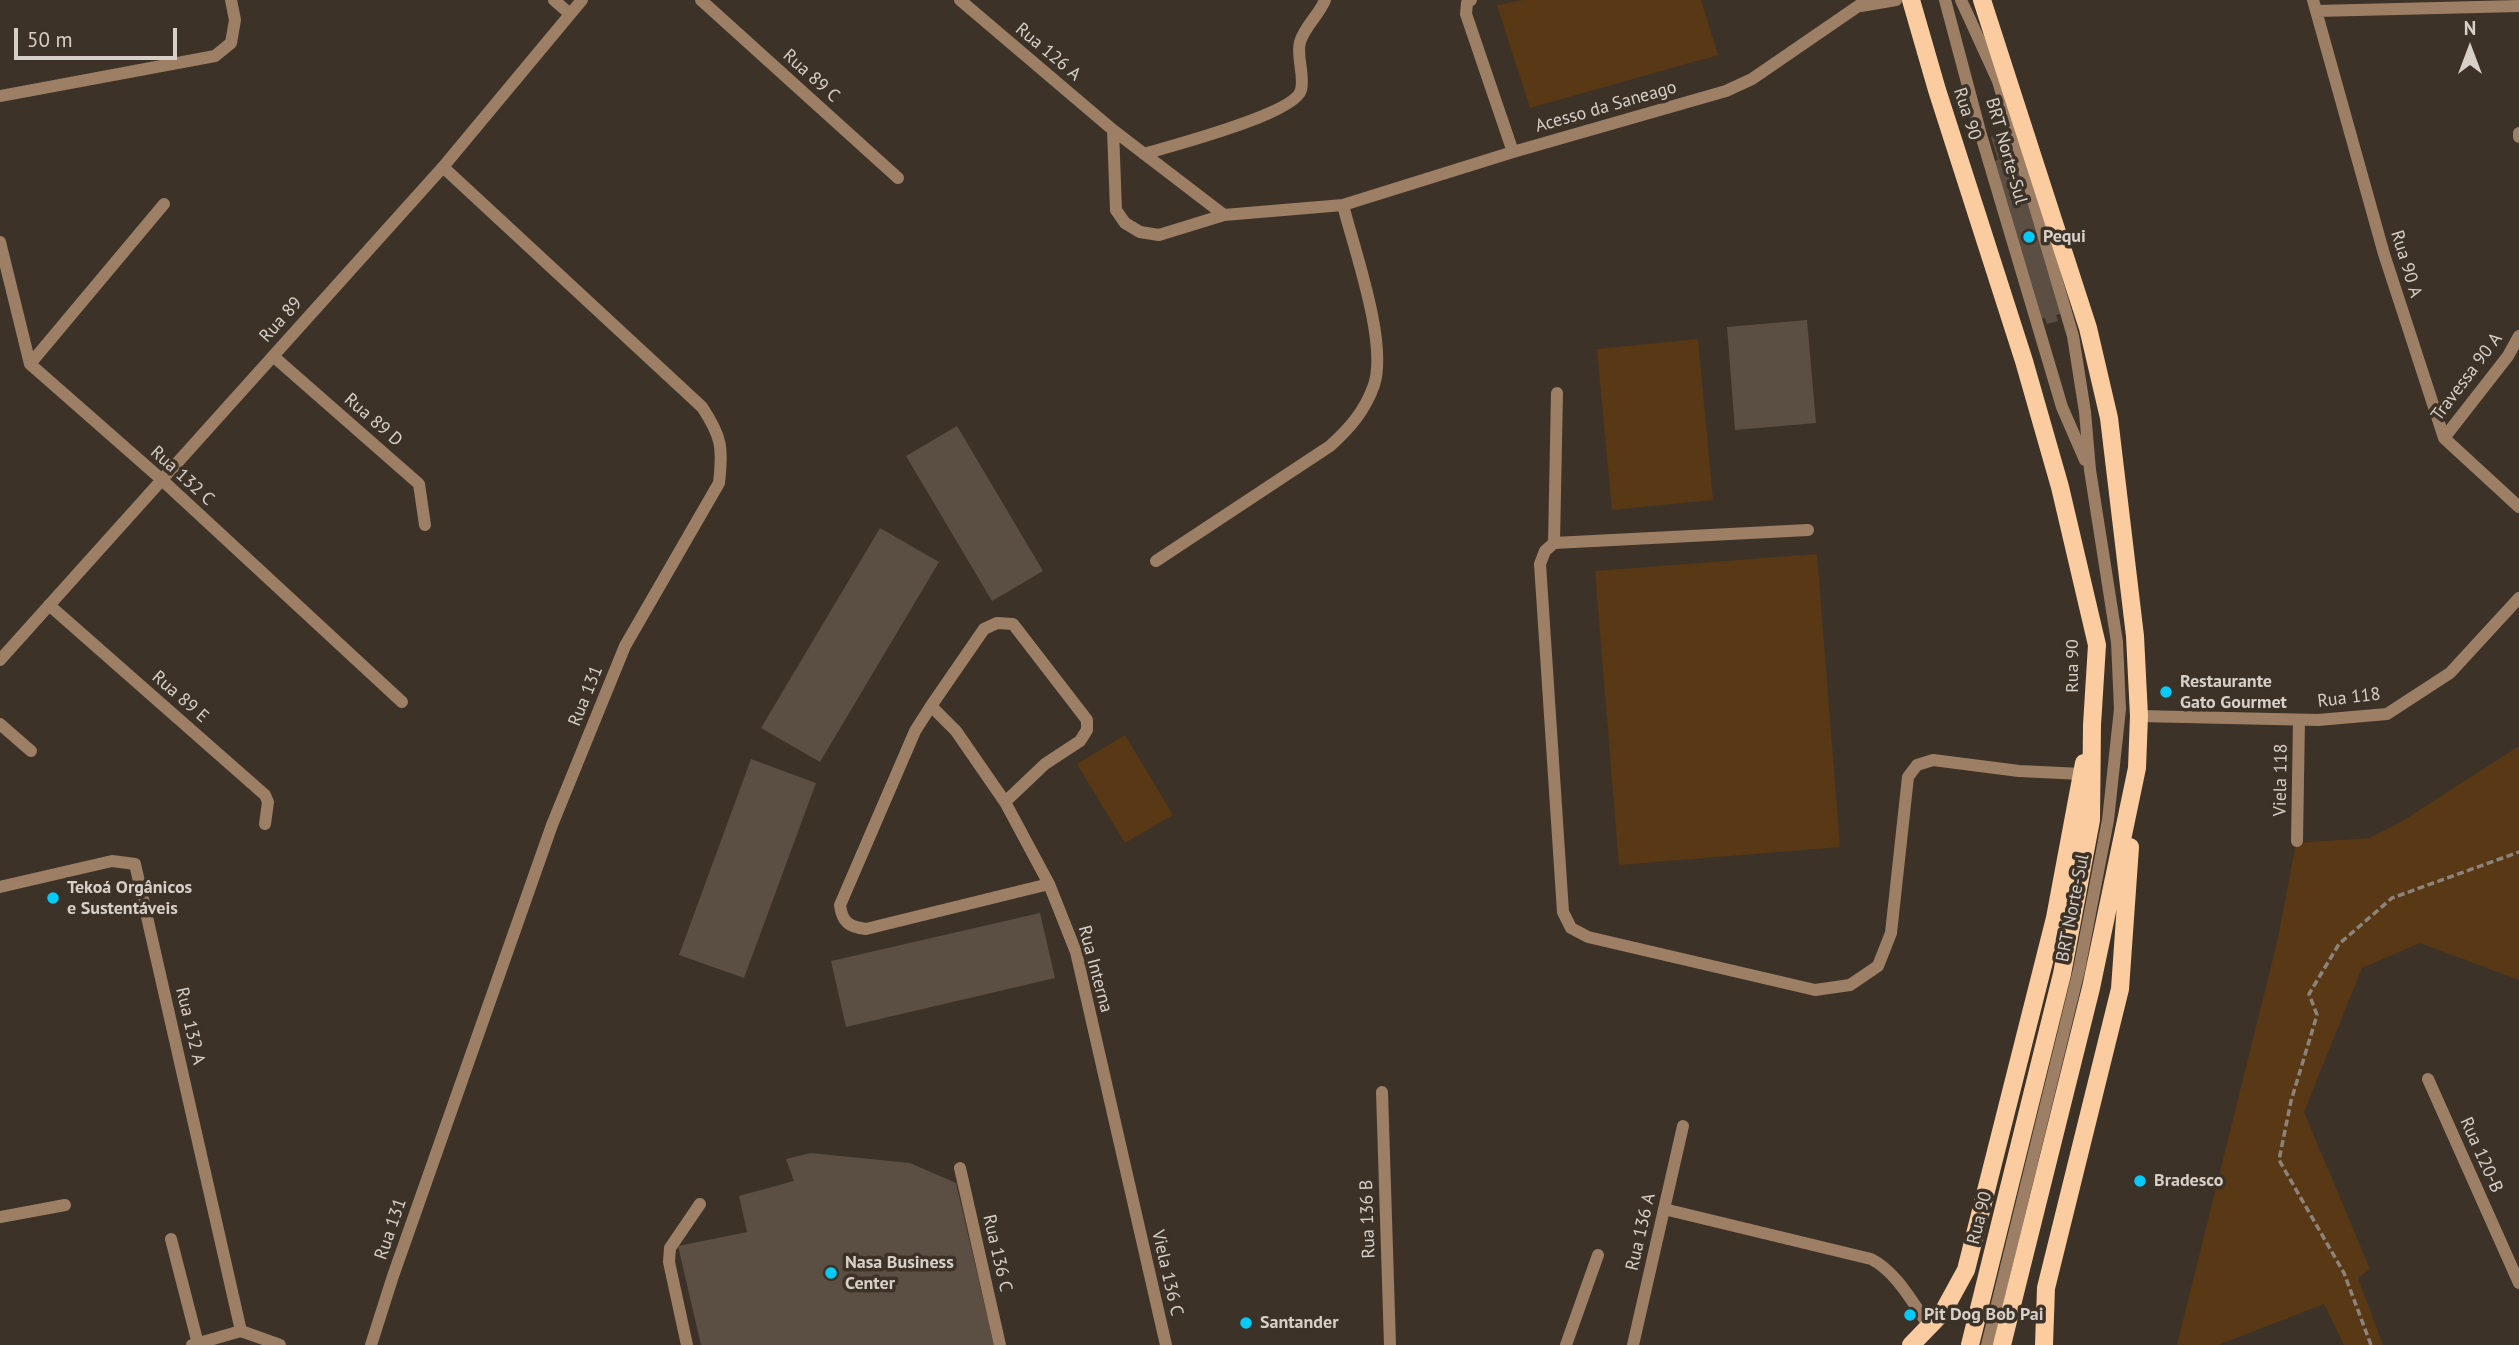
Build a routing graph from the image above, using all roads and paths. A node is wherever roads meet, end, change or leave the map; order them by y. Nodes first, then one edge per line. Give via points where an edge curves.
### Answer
1 (231, 0) edge
2 (554, 0) edge
3 (582, 0) edge
4 (701, 0) edge
5 (960, 0) edge
6 (1325, 0) edge
7 (1471, 0) edge
8 (1945, 0) edge
9 (1961, 0) edge
10 (1982, 0) edge
11 (1906, 1) edge
12 (1864, 3) edge
13 (2315, 6) edge
14 (2519, 6) edge
15 (570, 13) junction
16 (0, 96) edge
17 (1113, 130) junction
18 (1513, 152) junction
19 (1144, 154) junction
20 (443, 167) junction
21 (898, 178) dead end
22 (164, 204) dead end
23 (1343, 205) junction
24 (1224, 215) junction
25 (0, 242) edge
26 (2519, 336) edge
27 (272, 356) junction
28 (30, 364) junction
29 (1557, 393) dead end
30 (2444, 438) junction
31 (2090, 470) junction
32 (160, 479) junction
33 (2519, 507) edge
34 (425, 526) dead end
35 (1808, 530) dead end
36 (1554, 543) junction
37 (1156, 561) dead end
38 (2519, 598) edge
39 (49, 605) junction
40 (0, 660) edge
41 (401, 702) dead end
42 (931, 706) junction
43 (2139, 716) junction
44 (2299, 720) junction
45 (0, 724) edge
46 (2092, 726) junction
47 (30, 751) dead end
48 (2137, 768) junction
49 (2082, 774) junction
50 (1005, 802) junction
51 (265, 824) dead end
52 (2297, 841) dead end
53 (2519, 852) edge
54 (1049, 884) junction
55 (0, 887) edge
56 (2428, 1079) dead end
57 (1382, 1092) dead end
58 (1683, 1126) dead end
59 (960, 1168) dead end
60 (700, 1204) dead end
61 (65, 1205) dead end
62 (1134, 1209) joint
63 (1664, 1209) junction
64 (0, 1217) edge
65 (171, 1239) dead end
66 (1598, 1255) dead end
67 (2519, 1283) edge
68 (1930, 1327) junction
69 (241, 1331) junction
70 (195, 1344) edge
71 (280, 1345) edge
72 (371, 1345) edge
73 (687, 1345) edge
74 (1000, 1345) edge
75 (1166, 1345) edge
76 (1390, 1345) edge
77 (1566, 1345) edge
78 (1633, 1345) edge
79 (1911, 1345) edge
80 (1970, 1345) edge
81 (1987, 1345) edge
82 (2002, 1345) edge
83 (2044, 1345) edge
84 (2371, 1345) edge

1 - 16 street via 235,20 231,43 215,56
2 - 15 street
3 - 15 street, Rua 89
4 - 21 street, Rua 89 C
5 - 17 street, Rua 126 A
6 - 19 street via 1301,40 1301,90 1294,101 1260,118
7 - 18 street via 1466,13
8 - 31 street, BRT Norte-Sul via 2062,407
9 - 31 street, BRT Norte-Sul via 1997,81 2073,336
10 - 43 main road via 2088,328 2106,405 2135,636
11 - 12 street, Acesso da Saneago
11 - 46 main road, Rua 90 via 2024,361 2060,487 2097,645
12 - 18 street, Acesso da Saneago via 1752,79 1726,91
13 - 14 street
13 - 30 street, Rua 90 A via 2384,254
15 - 20 street, Rua 89
17 - 19 street
17 - 24 street, Acesso da Saneago via 1116,210 1125,223 1159,235
18 - 23 street, Acesso da Saneago
19 - 24 street
20 - 27 street, Rua 89
20 - 72 street, Rua 131 via 702,407 717,429 722,455 719,483 625,646 552,825
22 - 28 street
23 - 24 street, Acesso da Saneago
23 - 37 street via 1378,338 1374,384 1355,423 1330,446
25 - 28 street
26 - 30 street, Travessa 90 A
27 - 32 street, Rua 89
27 - 34 street, Rua 89 D via 419,484
28 - 32 street, Rua 132 C
29 - 36 street
30 - 33 street, Rua 90 A
31 - 81 street, BRT Norte-Sul via 2118,642 2120,709 2108,820 2079,971
32 - 39 street, Rua 89
32 - 41 street, Rua 132 C
35 - 36 street
36 - 49 street via 1540,564 1563,912 1571,928 1588,937 1815,990 1850,985 1878,966 1891,933 1908,777 1917,765 1933,760
38 - 44 street, Rua 118 via 2450,673 2386,714
39 - 40 street, Rua 89
39 - 51 street, Rua 89 E via 265,795
42 - 50 street, Rua Interna via 956,730
42 - 50 street via 984,629 997,623 1013,624 1087,720 1087,730 1080,741 1045,764
42 - 54 street via 915,731 840,905 842,917 851,927 866,929
43 - 44 street, Rua 118
43 - 48 main road
44 - 52 street, Viela 118
45 - 47 street
46 - 49 main road
46 - 80 main road, Rua 90 via 2091,820 2062,974
48 - 82 main road via 2091,988
48 - 83 main road via 2120,989 2046,1288
49 - 68 main road via 2055,918 1966,1270
50 - 54 street, Rua Interna
53 - 84 path via 2392,898 2339,944 2309,993 2317,1015 2279,1160 2344,1273
54 - 62 street, Rua Interna via 1076,952
55 - 69 street, Rua 132 A via 112,861 135,864
56 - 67 street, Rua 120-B
57 - 76 street, Rua 136 B
58 - 63 street, Rua 136 A
59 - 74 street, Rua 136 C
60 - 73 street via 670,1248
61 - 64 street
62 - 75 street, Viela 136 C
63 - 68 street via 1871,1259 1892,1276
63 - 78 street, Rua 136 A
65 - 70 street
66 - 77 street
68 - 79 main road
69 - 70 street
69 - 71 street

